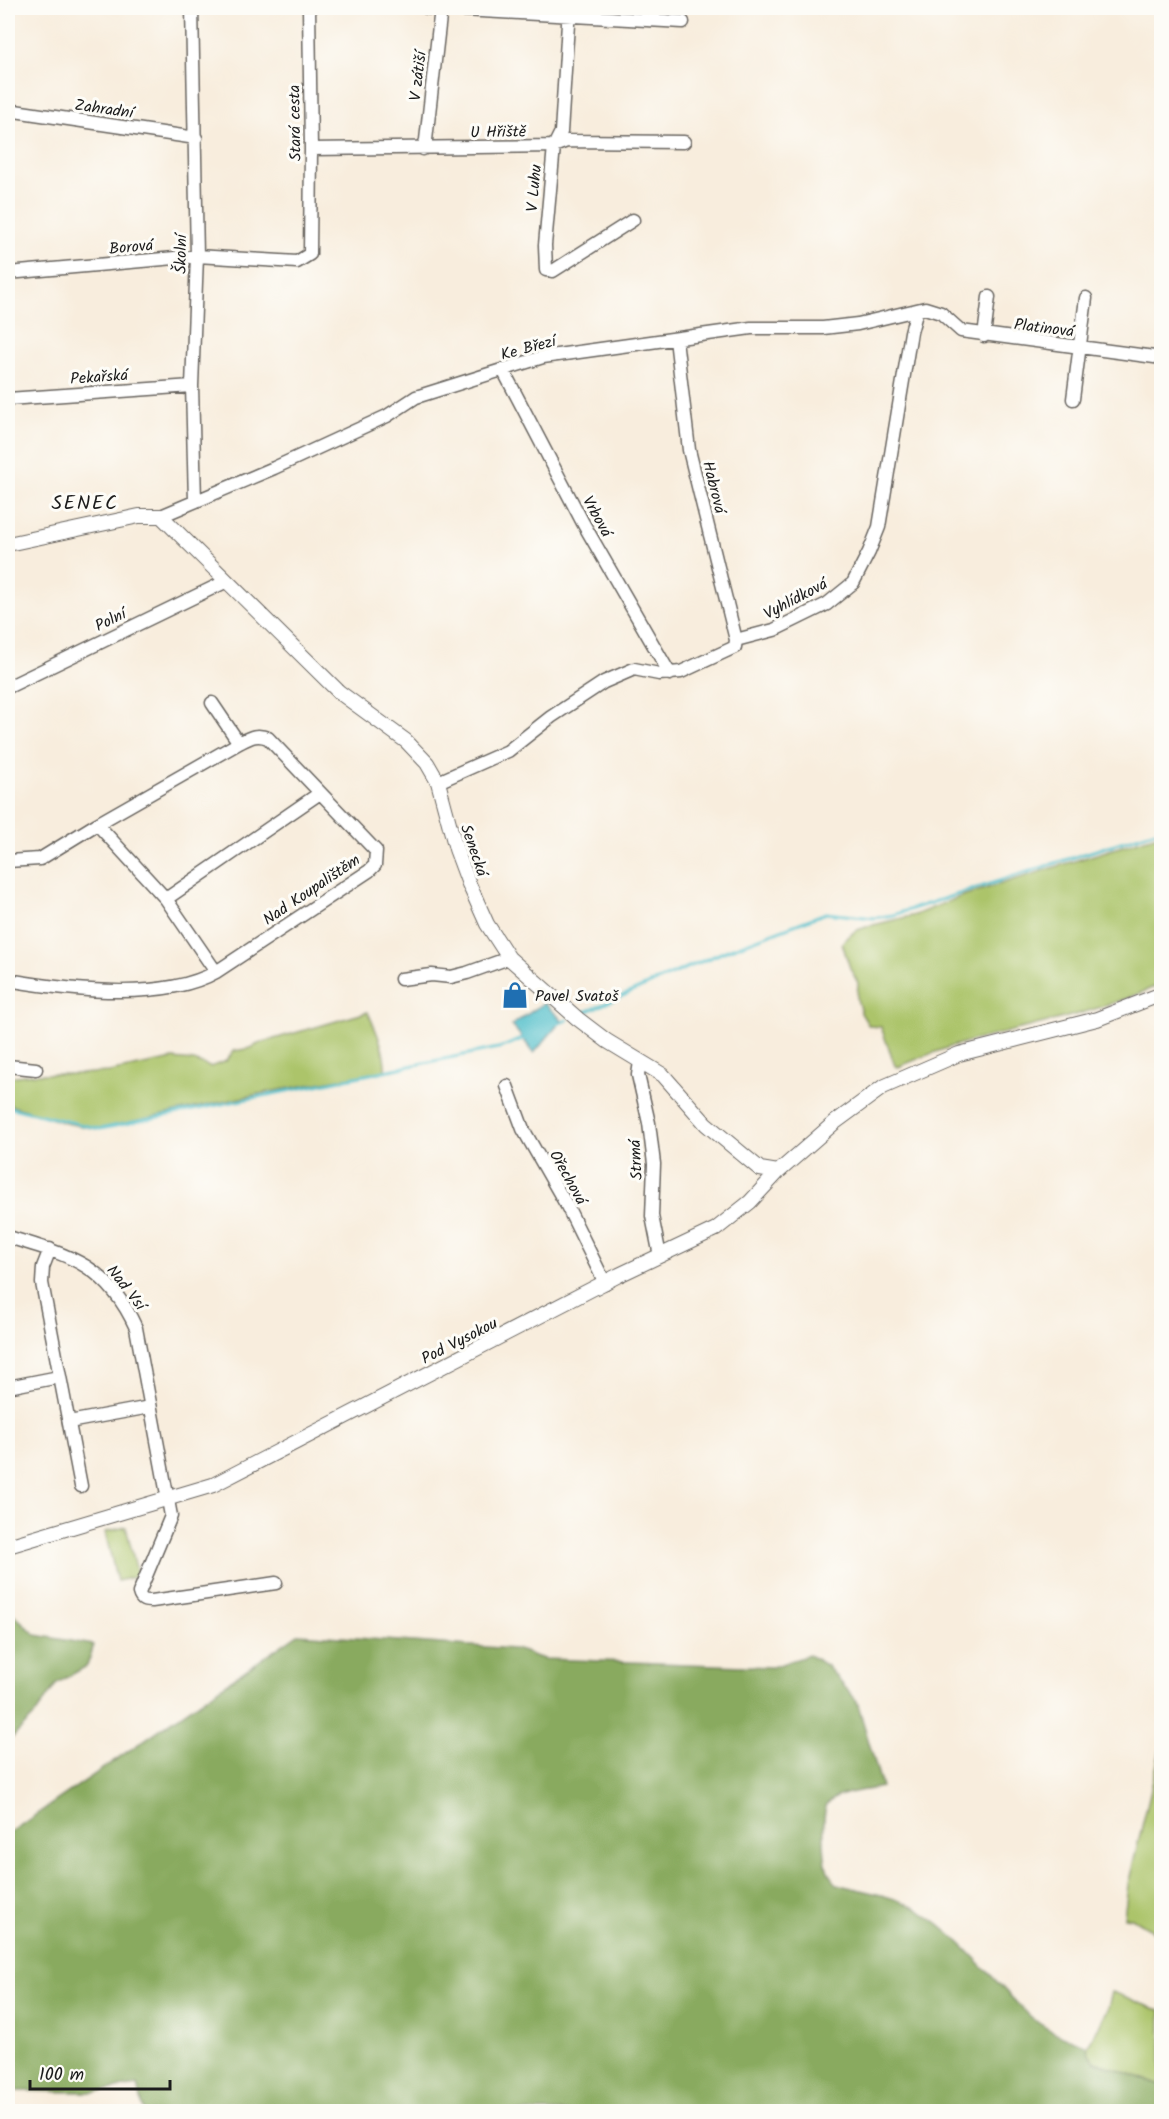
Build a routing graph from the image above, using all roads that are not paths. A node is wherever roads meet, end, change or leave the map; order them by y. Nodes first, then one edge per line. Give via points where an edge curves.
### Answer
1 (192, 8) edge
2 (309, 8) edge
3 (427, 8) edge
4 (441, 8) edge
5 (569, 12) edge
6 (683, 22) dead end
7 (8, 110) edge
8 (196, 138) junction
9 (684, 142) dead end
10 (554, 147) junction
11 (311, 149) junction
12 (423, 149) junction
13 (633, 220) dead end
14 (311, 237) joint
15 (197, 256) junction
16 (8, 273) edge
17 (989, 297) dead end
18 (1086, 298) dead end
19 (931, 309) joint
20 (917, 310) junction
21 (984, 336) junction
22 (676, 339) junction
23 (1079, 348) junction
24 (1161, 358) edge
25 (504, 370) junction
26 (192, 386) junction
27 (8, 399) edge
28 (1073, 399) dead end
29 (195, 501) junction
30 (161, 516) junction
31 (8, 544) edge
32 (228, 581) junction
33 (736, 640) junction
34 (670, 674) junction
35 (8, 687) edge
36 (213, 703) dead end
37 (239, 743) junction
38 (438, 782) junction
39 (320, 793) junction
40 (97, 824) junction
41 (8, 861) edge
42 (166, 898) junction
43 (510, 958) junction
44 (216, 972) junction
45 (401, 979) dead end
46 (8, 980) edge
47 (1161, 994) edge
48 (640, 1062) junction
49 (8, 1065) edge
50 (36, 1069) dead end
51 (507, 1086) dead end
52 (777, 1172) junction
53 (8, 1237) edge
54 (50, 1249) junction
55 (660, 1256) junction
56 (605, 1283) junction
57 (59, 1377) junction
58 (8, 1387) edge
59 (150, 1407) junction
60 (69, 1422) junction
61 (81, 1486) dead end
62 (168, 1500) junction
63 (8, 1546) edge
64 (276, 1583) dead end

1 - 8 street, Školní
2 - 11 street, Stará cesta
3 - 4 street
4 - 5 street
4 - 12 street, V zátiší
5 - 6 street
5 - 10 street, V Luhu via 561,132
7 - 8 street, Zahradní
8 - 15 street, Školní
9 - 10 street, U Hřiště via 567,141
10 - 12 street, U Hřiště
10 - 13 street, V Luhu via 546,270 553,271
11 - 12 street, U Hřiště
11 - 14 street, Stará cesta
14 - 15 street, Borová via 310,254 297,262
15 - 16 street, Borová
15 - 26 street, Školní
17 - 21 street
18 - 23 street
19 - 20 street, Ke Březí
19 - 21 street, Platinová via 961,331
20 - 22 street, Ke Březí via 858,324 752,328
20 - 33 street, Vyhlídková via 879,527 853,583 827,604 774,630
21 - 23 street, Platinová
22 - 25 street, Ke Březí via 543,357
22 - 33 street, Habrová via 689,450
23 - 24 street, Platinová
23 - 28 street
25 - 29 street, Ke Březí via 416,397 387,416
25 - 34 street, Vrbová via 583,523
26 - 27 street, Pekařská
26 - 29 street, Školní
29 - 30 street, Ke Březí
30 - 31 street via 139,516
30 - 32 street, Senecká
32 - 35 street, Polní
32 - 38 street, Senecká via 339,692 406,741 428,763
33 - 34 street, Vyhlídková via 735,647
34 - 38 street, Vyhlídková via 634,669 604,682 508,751
36 - 37 street
37 - 39 street, Nad Koupalištěm via 255,736 268,738
37 - 40 street, Nad Koupalištěm
38 - 43 street, Senecká via 469,884 487,924
39 - 42 street
39 - 44 street, Nad Koupalištěm via 376,851 375,865
40 - 41 street, Nad Koupalištěm via 40,859
40 - 42 street
42 - 44 street
43 - 45 street via 451,977
43 - 48 street, Senecká via 578,1019
44 - 46 street, Nad Koupalištěm via 171,987 114,991 51,988
47 - 52 street, Pod Vysokou via 1097,1019 959,1054 883,1087
48 - 52 street, Senecká via 663,1075 705,1124 760,1169
48 - 55 street, Strmá via 638,1075 654,1164 652,1216
49 - 50 street
51 - 56 street, Ořechová via 523,1129
52 - 55 street, Pod Vysokou via 750,1202 716,1230
53 - 54 street, Nad Vsí
54 - 57 street via 42,1283
54 - 59 street, Nad Vsí via 86,1264 131,1316
55 - 56 street, Pod Vysokou
56 - 62 street, Pod Vysokou via 213,1485
57 - 58 street
57 - 60 street
59 - 60 street
59 - 62 street, Nad Vsí
60 - 61 street
62 - 63 street, Pod Vysokou
62 - 64 street, Nad Vsí via 171,1516 139,1593 143,1600

